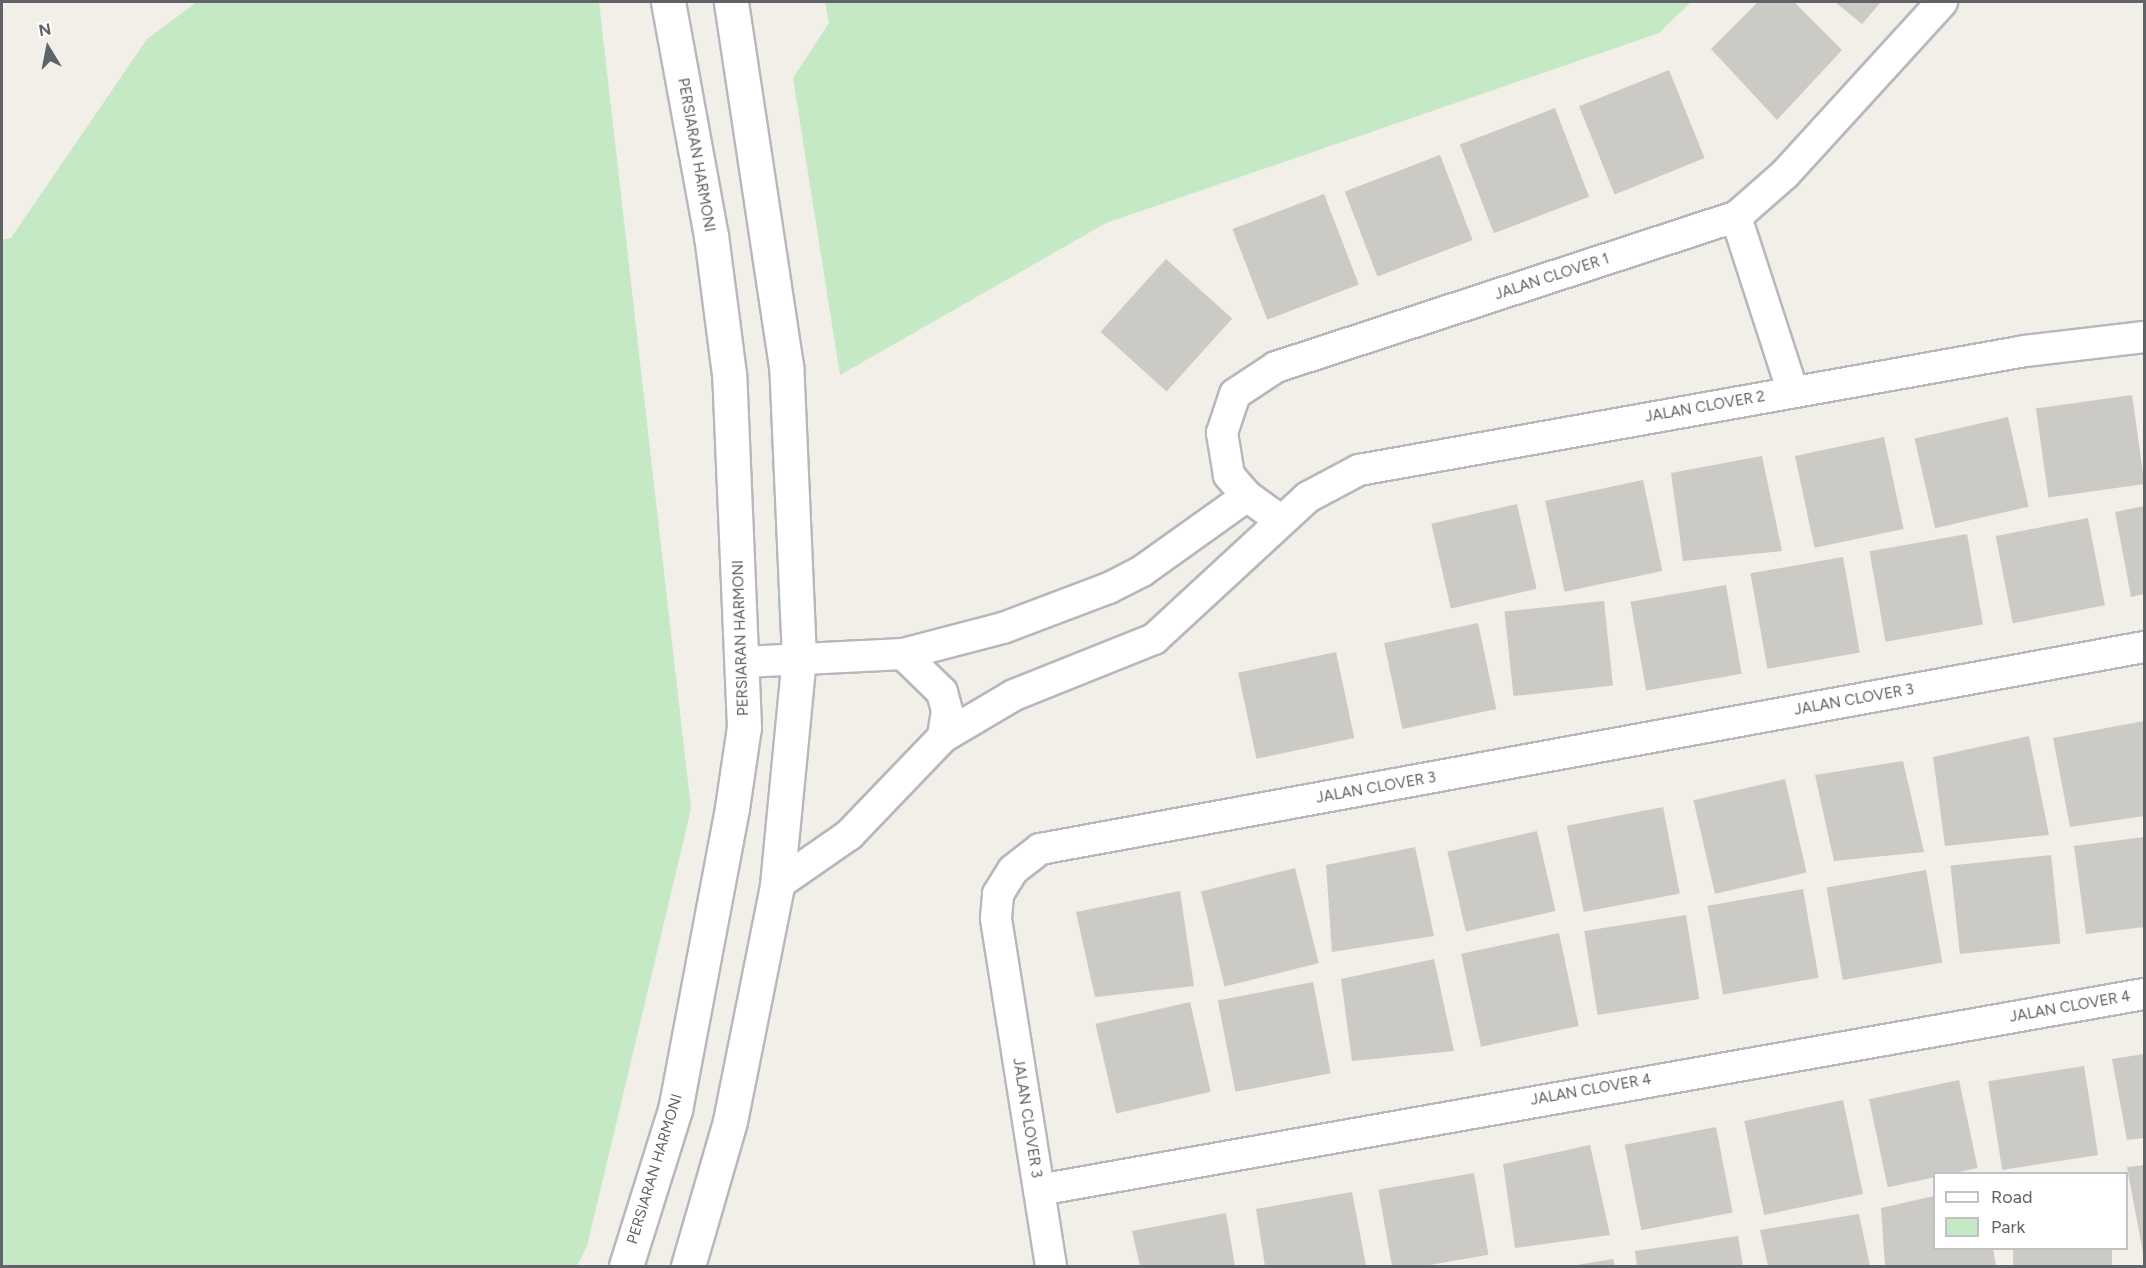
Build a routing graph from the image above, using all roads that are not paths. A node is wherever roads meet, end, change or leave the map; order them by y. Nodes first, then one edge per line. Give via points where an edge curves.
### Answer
1 (668, 2) edge
2 (731, 2) edge
3 (1942, 2) edge
4 (1736, 217) junction
5 (2145, 337) edge
6 (1793, 392) junction
7 (1247, 496) junction
8 (1280, 520) junction
9 (2145, 647) edge
10 (903, 654) junction
11 (799, 658) junction
12 (744, 662) junction
13 (943, 737) junction
14 (777, 885) junction
15 (2145, 994) edge
16 (1039, 1190) junction
17 (626, 1266) edge
18 (688, 1266) edge
19 (1051, 1266) edge

1 - 12 street, PERSIARAN HARMONI via 711,236 729,374
2 - 11 street via 786,366
3 - 4 street, JALAN CLOVER 1 via 1785,174
4 - 6 street
4 - 7 street, JALAN CLOVER 1 via 1276,368 1235,394 1221,433 1229,475
5 - 6 street, JALAN CLOVER 2 via 2025,351
6 - 8 street, JALAN CLOVER 2 via 1359,470 1308,497
7 - 8 street, JALAN CLOVER 1
7 - 10 street via 1142,571 1109,588 1003,628
8 - 13 street, JALAN CLOVER 2 via 1175,624 1154,639 1014,695
9 - 16 street, JALAN CLOVER 3 via 1040,849 1013,870 998,894 996,918
10 - 11 street
10 - 13 street via 942,692 947,711
11 - 12 street
11 - 14 street
12 - 17 street, PERSIARAN HARMONI via 744,727 732,808 675,1110
13 - 14 street, JALAN CLOVER 2 via 849,835
14 - 18 street via 730,1121
15 - 16 street, JALAN CLOVER 4
16 - 19 street, JALAN CLOVER 3

